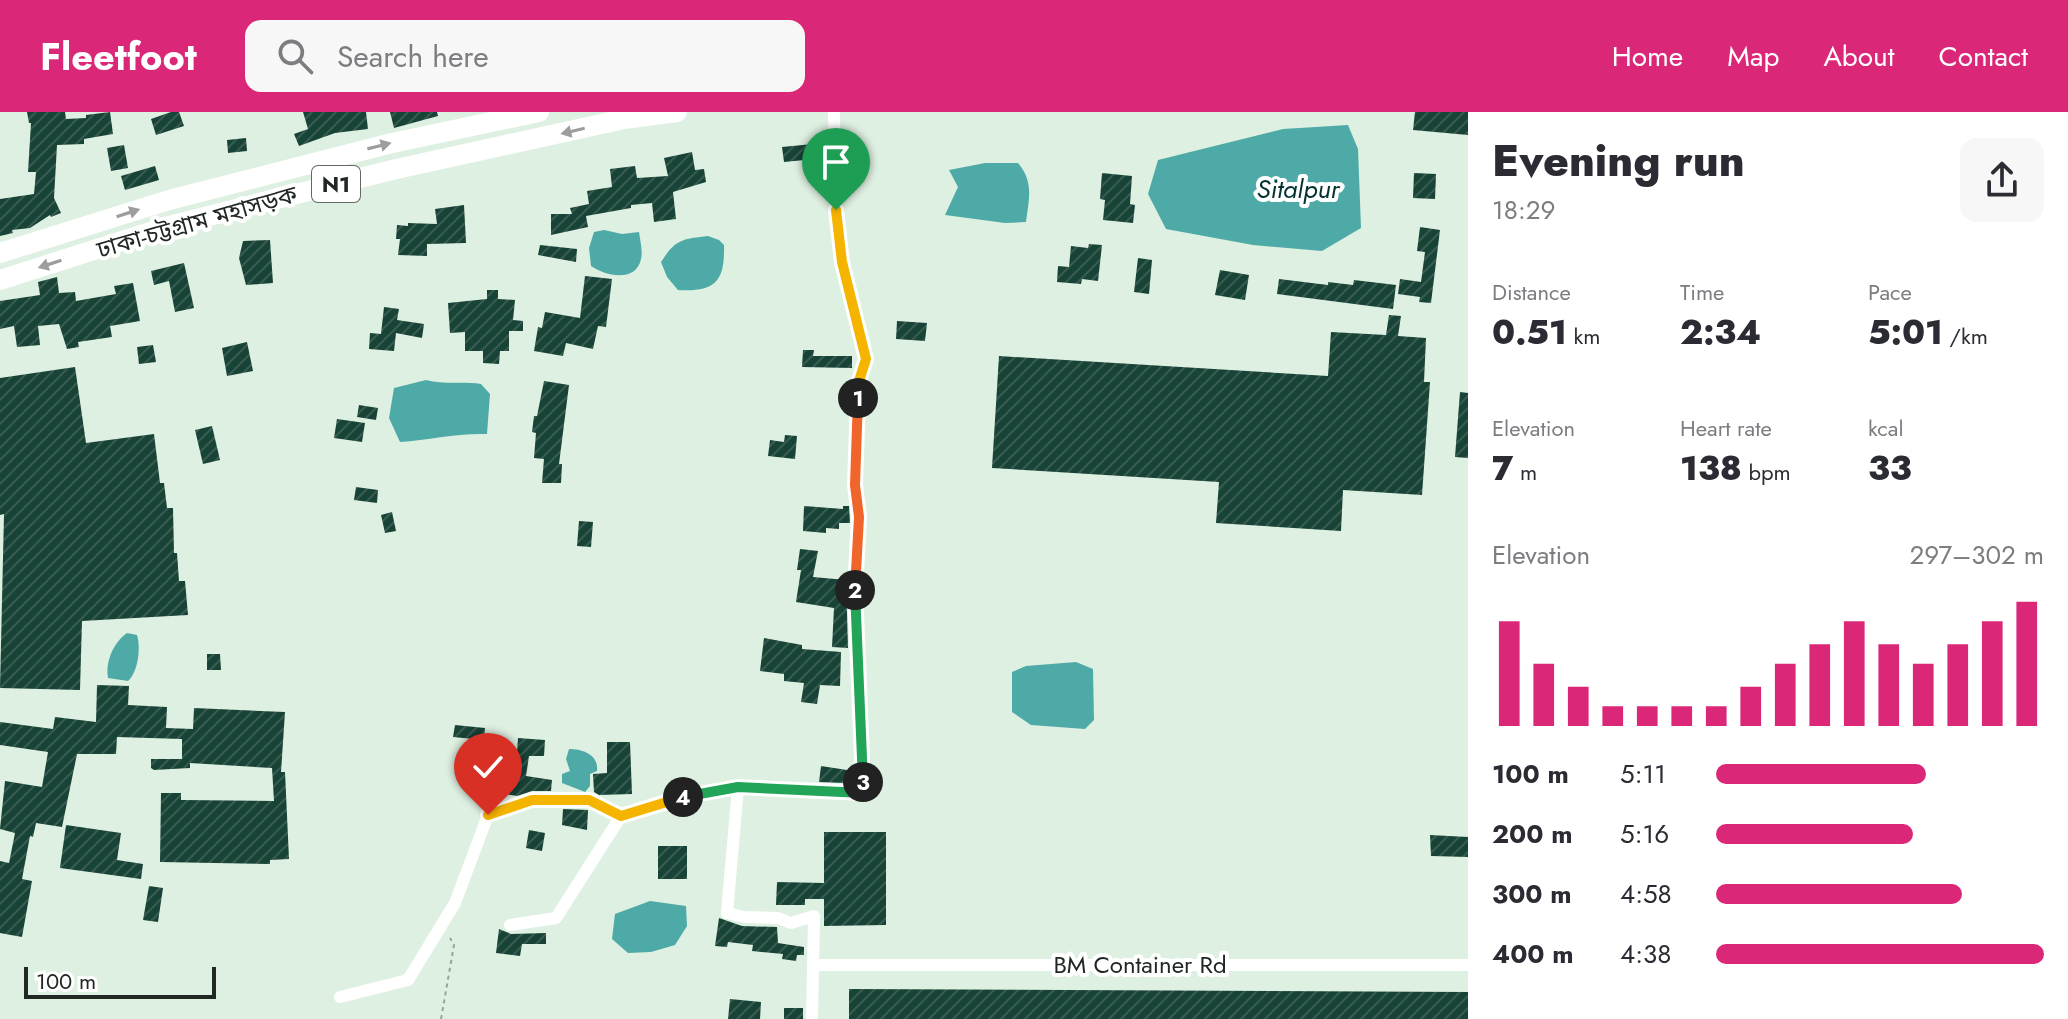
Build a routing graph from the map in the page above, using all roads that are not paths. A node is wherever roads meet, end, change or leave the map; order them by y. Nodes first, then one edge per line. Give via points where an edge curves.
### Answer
1 (539, 112) edge
2 (677, 112) edge
3 (834, 112) edge
4 (0, 253) edge
5 (0, 280) edge
6 (738, 787) junction
7 (621, 816) junction
8 (510, 925) dead end
9 (813, 965) junction
10 (1468, 965) edge
11 (340, 997) dead end
12 (812, 1019) edge

4 -> 1 highway, ঢাকা-চট্টগ্রাম মহাসড়ক / N1 via 169,200
2 -> 5 highway, ঢাকা-চট্টগ্রাম মহাসড়ক / N1 via 347,181 169,226
3 - 6 street via 842,262 866,359 859,381 855,485 863,793
6 - 7 street via 679,797
6 - 9 street via 727,913 791,923 814,916
7 - 8 street via 556,918
7 - 11 street via 589,800 532,800 488,815 455,903 408,980
9 - 10 street, BM Container Rd
9 - 12 street

